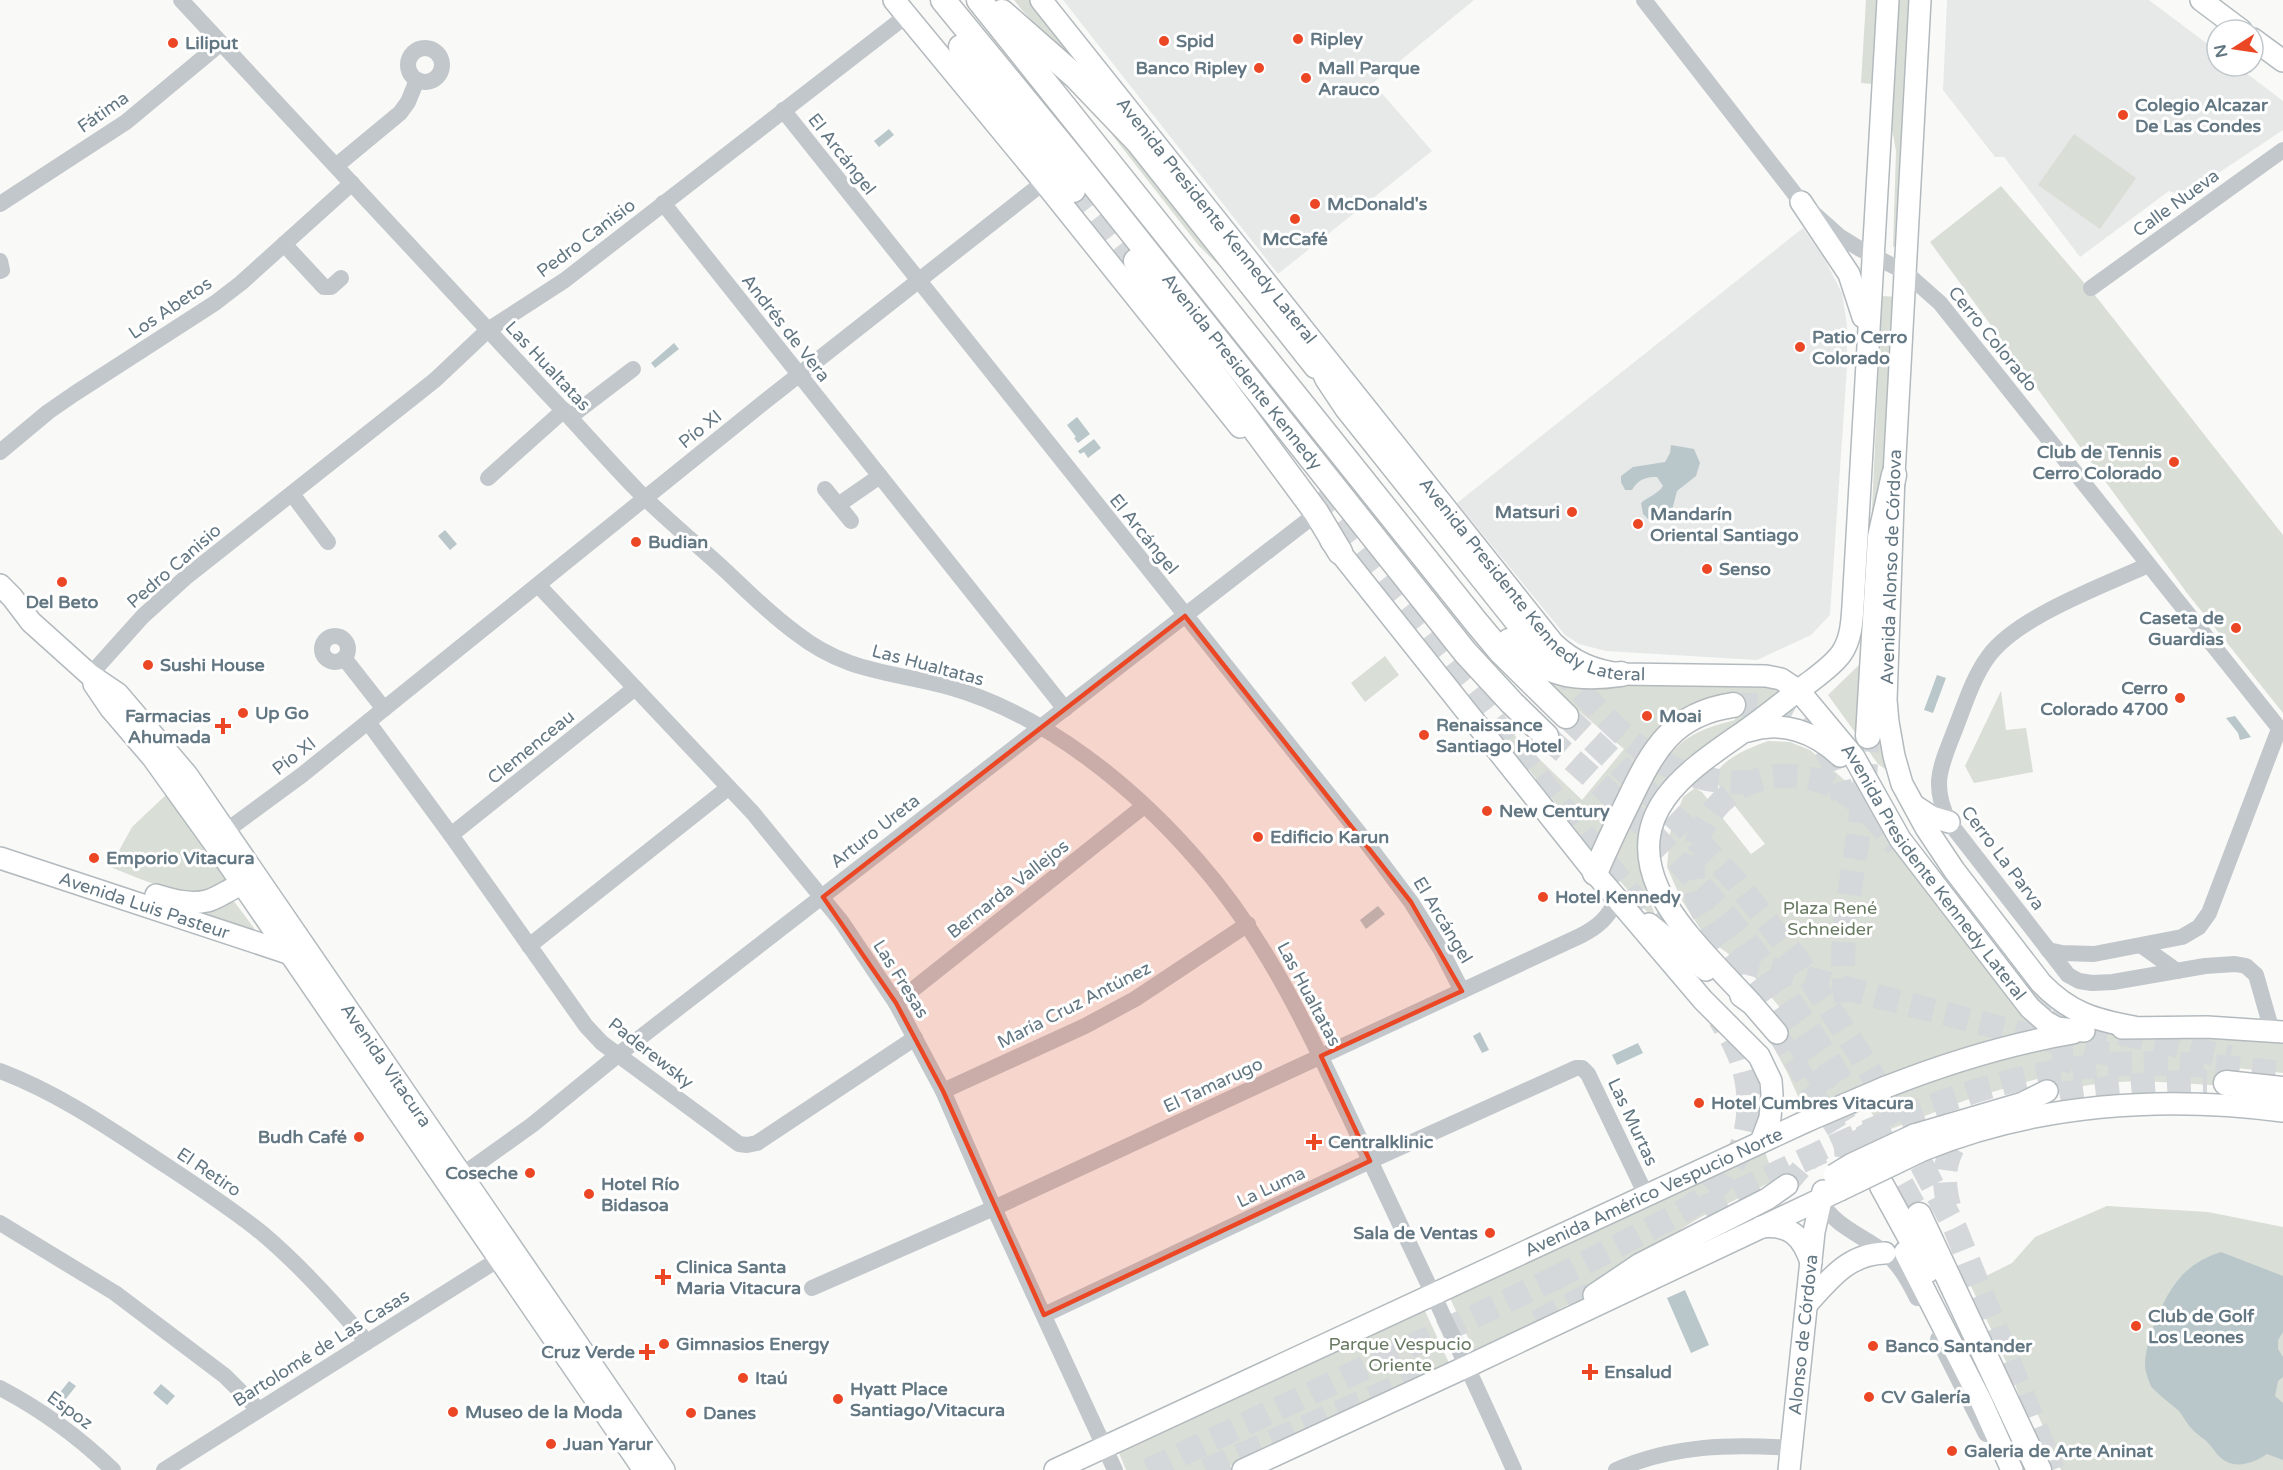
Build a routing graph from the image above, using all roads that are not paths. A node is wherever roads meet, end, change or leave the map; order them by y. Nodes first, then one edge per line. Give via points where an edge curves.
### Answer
1 (181, 0) edge
2 (929, 0) edge
3 (944, 0) edge
4 (979, 0) edge
5 (988, 0) edge
6 (1041, 0) edge
7 (1644, 0) edge
8 (1888, 0) edge
9 (1920, 0) edge
10 (2201, 0) edge
11 (900, 8) edge
12 (2225, 18) edge
13 (221, 43) junction
14 (2265, 48) edge
15 (2283, 61) edge
16 (417, 80) dead end
17 (783, 110) junction
18 (1092, 139) junction
19 (2283, 150) edge
20 (1075, 161) junction
21 (336, 166) junction
22 (1044, 182) junction
23 (352, 183) junction
24 (1073, 190) tunnel mouth
25 (1801, 202) junction
26 (663, 203) junction
27 (0, 204) edge
28 (284, 244) junction
29 (1873, 255) junction
30 (0, 261) edge
31 (0, 271) edge
32 (1905, 272) junction
33 (341, 278) dead end
34 (917, 281) junction
35 (2091, 288) dead end
36 (488, 330) junction
37 (1868, 332) junction
38 (1309, 335) junction
39 (633, 369) dead end
40 (798, 375) junction
41 (1310, 376) junction
42 (567, 413) junction
43 (0, 452) edge
44 (1894, 475) junction
45 (880, 476) junction
46 (488, 478) dead end
47 (825, 489) dead end
48 (292, 494) junction
49 (646, 498) junction
50 (838, 505) junction
51 (1312, 517) junction
52 (851, 521) dead end
53 (328, 542) dead end
54 (1340, 552) junction
55 (2148, 565) junction
56 (0, 585) edge
57 (538, 585) junction
58 (0, 606) edge
59 (1185, 616) junction
60 (31, 622) junction
61 (1544, 655) tunnel mouth
62 (344, 658) dead end
63 (1621, 674) junction
64 (90, 675) junction
65 (635, 688) junction
66 (1799, 691) junction
67 (1733, 705) tunnel mouth
68 (384, 709) junction
69 (1065, 709) junction
70 (1566, 716) tunnel mouth
71 (368, 722) junction
72 (1041, 728) junction
73 (2281, 731) edge
74 (1742, 733) junction
75 (1546, 736) tunnel mouth
76 (1868, 736) tunnel mouth
77 (1902, 784) junction
78 (728, 788) junction
79 (1912, 804) junction
80 (1144, 806) junction
81 (198, 820) junction
82 (1949, 822) junction
83 (226, 831) junction
84 (452, 836) junction
85 (1910, 841) junction
86 (0, 845) edge
87 (0, 858) edge
88 (1595, 873) junction
89 (242, 884) junction
90 (823, 897) junction
91 (1617, 899) junction
92 (274, 900) junction
93 (1248, 924) junction
94 (529, 946) junction
95 (2142, 946) junction
96 (2048, 950) junction
97 (288, 953) junction
98 (2177, 970) junction
99 (1462, 991) junction
100 (2037, 994) tunnel mouth
101 (896, 1003) junction
102 (1752, 1004) junction
103 (2134, 1028) junction
104 (2084, 1031) junction
105 (2278, 1032) edge
106 (1778, 1033) tunnel mouth
107 (915, 1038) junction
108 (619, 1054) junction
109 (1320, 1056) junction
110 (1582, 1068) joint
111 (0, 1071) edge
112 (2226, 1083) tunnel mouth
113 (2283, 1089) edge
114 (2047, 1091) tunnel mouth
115 (944, 1092) junction
116 (2283, 1111) edge
117 (1761, 1142) junction
118 (1918, 1143) junction
119 (1370, 1161) junction
120 (462, 1175) junction
121 (1787, 1185) tunnel mouth
122 (1877, 1190) joint
123 (1646, 1195) junction
124 (1820, 1199) junction
125 (994, 1209) junction
126 (1919, 1215) tunnel mouth
127 (0, 1223) edge
128 (1761, 1227) junction
129 (1885, 1253) junction
130 (499, 1259) junction
131 (1811, 1262) junction
132 (812, 1288) dead end
133 (1433, 1294) junction
134 (1807, 1304) junction
135 (1044, 1315) junction
136 (1555, 1325) junction
137 (367, 1342) junction
138 (1468, 1366) junction
139 (0, 1388) edge
140 (2004, 1396) junction
141 (260, 1410) junction
142 (1105, 1448) junction
143 (1791, 1448) junction
144 (112, 1470) edge
145 (164, 1470) edge
146 (644, 1470) edge
147 (664, 1470) edge
148 (1055, 1470) edge
149 (1115, 1470) edge
150 (1243, 1470) edge
151 (1514, 1470) edge
152 (1616, 1470) edge
153 (1789, 1470) edge
154 (2003, 1470) edge
155 (2012, 1470) edge
156 (2039, 1470) edge

1 - 13 street, Las Hualtatas
2 - 24 highway
3 - 20 highway, Avenida Presidente Kennedy
4 - 18 highway, Avenida Presidente Kennedy
5 - 41 highway via 1067,69 1139,143
6 - 38 main road, Avenida Presidente Kennedy Lateral
7 - 25 street, Cerro Colorado
8 - 29 main road, Avenida Alonso de Córdova
9 - 32 main road, Avenida Alonso de Córdova
10 - 12 main road
11 - 17 street, Pedro Canisio
11 - 22 main road
13 - 21 street, Las Hualtatas
13 - 27 street, Fátima via 126,122
14 - 15 main road
16 - 21 street via 400,113
17 - 26 street, Pedro Canisio
17 - 34 street, El Arcángel
18 - 41 highway
18 - 70 highway, Avenida Presidente Kennedy via 1476,622
19 - 35 street, Calle Nueva
20 - 54 highway via 1185,335 1316,512
20 - 75 highway, Avenida Presidente Kennedy via 1465,652
21 - 23 street, Las Hualtatas
22 - 34 street, Pío XI
22 - 51 main road
23 - 28 street, Los Abetos
23 - 36 street, Las Hualtatas
25 - 29 street, Cerro Colorado via 1839,236
25 - 37 main road via 1849,274
26 - 36 street, Pedro Canisio via 565,280
26 - 40 street, Andrés de Vera
28 - 33 street via 324,287 331,287
28 - 43 street, Los Abetos via 215,303 65,400
29 - 32 street, Cerro Colorado
29 - 37 main road, Avenida Alonso de Córdova
30 - 31 street
32 - 44 main road, Avenida Alonso de Córdova
32 - 55 street, Cerro Colorado via 1940,303
34 - 40 street, Pío XI
34 - 59 street, El Arcángel
36 - 42 street, Las Hualtatas
36 - 48 street, Pedro Canisio via 435,380
37 - 66 main road, Avenida Alonso de Córdova via 1851,626 1842,653
38 - 61 highway via 1328,378 1347,408
38 - 63 main road, Avenida Presidente Kennedy Lateral via 1553,643 1582,664
39 - 42 street
40 - 45 street, Andrés de Vera
40 - 49 street, Pío XI
41 - 63 highway via 1508,640 1530,659 1562,674
42 - 46 street
42 - 49 street, Las Hualtatas
44 - 76 highway via 1880,537
44 - 77 main road, Avenida Alonso de Córdova via 1886,700 1890,739
45 - 50 street
45 - 69 street, Andrés de Vera
47 - 50 street
48 - 53 street
48 - 64 street, Pedro Canisio via 160,600
49 - 57 street, Pío XI
49 - 72 street, Las Hualtatas via 771,613 816,648 861,668 950,687
50 - 52 street
51 - 54 main road
51 - 59 street, Arturo Ureta
54 - 88 main road
55 - 73 street, Cerro Colorado
55 - 82 street, Cerro La Parva via 2035,619 2004,639 1989,655 1940,766 1938,793
56 - 60 main road, Avenida Vitacura
57 - 65 street, Las Fresas
57 - 68 street, Pío XI
58 - 60 main road, Avenida Vitacura
59 - 69 street, Arturo Ureta
59 - 99 street, El Arcángel via 1412,902
60 - 64 main road, Avenida Vitacura
62 - 68 street
63 - 66 main road, Avenida Presidente Kennedy Lateral via 1766,676 1781,679
64 - 81 main road, Avenida Vitacura via 102,698
64 - 83 main road, Avenida Vitacura via 132,709 187,775
65 - 78 street, Las Fresas
65 - 84 street, Clemenceau
66 - 74 main road, Avenida Alonso de Córdova
66 - 85 main road, Avenida Presidente Kennedy Lateral via 1854,757
67 - 88 highway via 1691,717 1660,743 1645,765
68 - 71 street, Pío XI
69 - 72 street, Arturo Ureta
71 - 83 street, Pío XI
71 - 84 street, Paderewsky
72 - 80 street, Las Hualtatas via 1090,761
72 - 90 street, Arturo Ureta
73 - 95 street via 2206,918 2189,934
74 - 85 main road via 1777,727 1801,730 1822,741 1848,765
74 - 102 main road, Avenida Alonso de Córdova via 1667,793 1654,821 1650,848 1653,875 1664,900
77 - 79 main road, Avenida Alonso de Córdova
77 - 85 main road
78 - 90 street, Las Fresas
78 - 94 street
79 - 82 main road
79 - 103 main road, Avenida Alonso de Córdova via 1945,858 2054,996 2090,1017
80 - 93 street, Las Hualtatas via 1196,859
80 - 101 street, Bernarda Vallejos
81 - 83 main road via 215,831
81 - 89 main road, Avenida Vitacura
82 - 96 street, Cerro La Parva
83 - 92 main road, Avenida Vitacura
84 - 94 street, Paderewsky
85 - 100 main road
85 - 104 main road, Avenida Presidente Kennedy Lateral via 2030,1008 2057,1028
86 - 89 main road, Avenida Luis Pasteur via 186,902 216,898
87 - 97 main road, Avenida Luis Pasteur
88 - 91 main road
89 - 92 main road via 254,884
89 - 97 main road, Avenida Vitacura
90 - 101 street, Las Fresas
90 - 108 street, Arturo Ureta
91 - 99 street, El Tamarugo via 1610,913 1593,929
91 - 102 main road
91 - 117 main road via 1763,1063 1772,1094 1770,1118
92 - 120 main road, Avenida Vitacura
93 - 109 street, Las Hualtatas via 1287,988
93 - 115 street, María Cruz Antúnez via 1135,999
94 - 108 street, Paderewsky via 585,1026
95 - 96 street via 2094,954
95 - 98 street
96 - 98 street, Cerro La Parva via 2068,975 2086,983
97 - 130 main road, Avenida Vitacura
98 - 105 street, Cerro La Parva via 2235,964 2251,969
99 - 109 street, El Tamarugo
101 - 107 street, Las Fresas
102 - 106 main road
103 - 104 main road, Avenida Américo Vespucio Norte
103 - 105 main road, Avenida Américo Vespucio Norte via 2207,1027
104 - 117 main road, Avenida Américo Vespucio Norte, bridge via 1991,1051 1933,1069
107 - 108 street, Paderewsky via 747,1146 739,1144
107 - 115 street, Las Fresas
108 - 120 street, Arturo Ureta via 532,1125
109 - 119 street, Las Hualtatas
109 - 125 street, El Tamarugo
110 - 119 street, La Luma
110 - 123 street, Las Murtas
111 - 137 street, El Retiro via 66,1102 222,1203 296,1265
112 - 113 highway
114 - 118 main road
115 - 125 street, Las Fresas
116 - 118 main road via 2178,1102 2109,1106 2003,1125 1940,1143
117 - 123 main road, Avenida Américo Vespucio Norte
118 - 124 main road, bridge via 1837,1182
119 - 133 street, Las Hualtatas
119 - 135 street, La Luma
120 - 147 main road, Avenida Vitacura
121 - 136 main road via 1641,1264
122 - 140 highway
122 - 155 main road
123 - 133 main road, Avenida Américo Vespucio Norte
124 - 128 main road
124 - 129 street via 1834,1219
124 - 131 main road, Alonso de Córdova
125 - 132 street, El Tamarugo
125 - 135 street, Las Fresas
126 - 140 highway
127 - 141 street via 148,1316 225,1376
128 - 131 main road via 1779,1227 1796,1235
128 - 136 main road
129 - 134 main road via 1860,1257 1845,1265
129 - 154 street via 1909,1282
130 - 137 street, Bartolomé de Las Casas
130 - 146 main road, Avenida Vitacura
131 - 134 main road, Alonso de Córdova
133 - 138 street, Las Hualtatas
133 - 142 main road, Avenida Américo Vespucio Norte
134 - 143 main road, Alonso de Córdova
135 - 142 street, Las Fresas
136 - 138 main road
137 - 141 street, Bartolomé de Las Casas
138 - 150 main road
138 - 151 street, Las Hualtatas
139 - 144 street, Espoz via 48,1416
140 - 156 highway
141 - 145 street, Bartolomé de Las Casas
142 - 148 main road, Avenida Américo Vespucio Norte
142 - 149 street, Las Fresas
143 - 152 street via 1694,1448 1653,1456
143 - 153 main road, Alonso de Córdova

